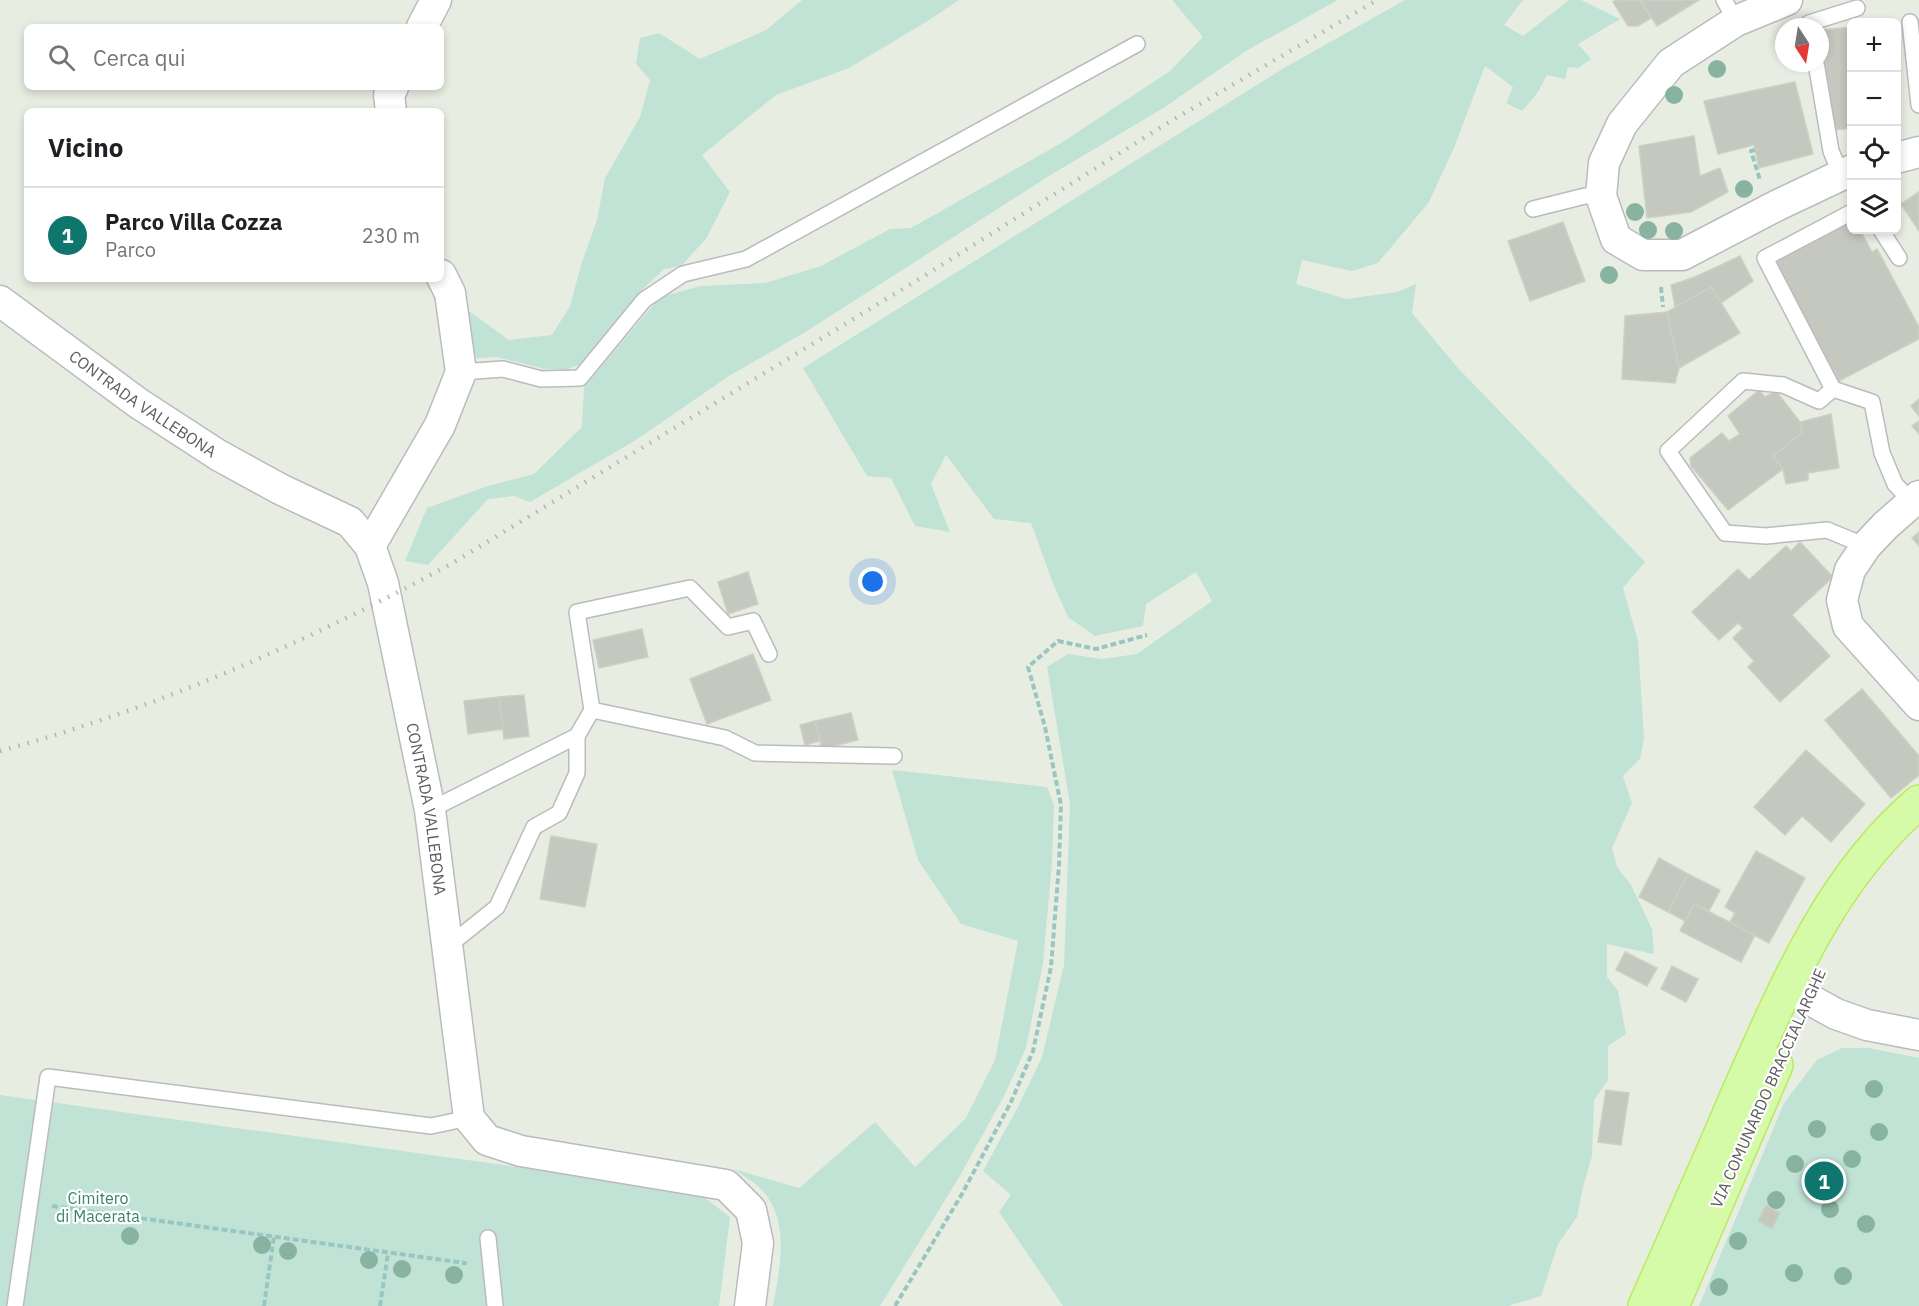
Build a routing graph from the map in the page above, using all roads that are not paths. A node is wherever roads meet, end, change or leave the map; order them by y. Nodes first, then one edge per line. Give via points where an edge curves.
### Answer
1 (436, 0) edge
2 (1787, 0) edge
3 (1857, 8) dead end
4 (1730, 11) edge
5 (1825, 18) edge
6 (1910, 21) dead end
7 (424, 24) edge
8 (1137, 44) dead end
9 (1818, 72) edge
10 (392, 90) edge
11 (1919, 105) edge
12 (391, 108) edge
13 (1919, 152) edge
14 (1901, 157) edge
15 (1846, 173) edge
16 (1601, 196) junction
17 (1533, 209) dead end
18 (1847, 214) edge
19 (1884, 234) edge
20 (1899, 258) dead end
21 (444, 281) edge
22 (0, 301) edge
23 (461, 372) junction
24 (1833, 389) junction
25 (1916, 499) edge
26 (370, 546) junction
27 (1866, 546) junction
28 (769, 654) dead end
29 (1919, 705) edge
30 (592, 710) junction
31 (577, 736) junction
32 (894, 756) dead end
33 (1919, 802) edge
34 (430, 810) junction
35 (1919, 818) edge
36 (447, 947) junction
37 (1792, 1000) junction
38 (1919, 1035) edge
39 (469, 1118) junction
40 (488, 1238) dead end
41 (15, 1306) edge
42 (495, 1306) edge
43 (750, 1306) edge
44 (1645, 1306) edge
45 (1672, 1306) edge

1 - 7 street
2 - 4 street
3 - 5 lane
4 - 16 street via 1709,37 1671,63 1622,124 1604,163
6 - 11 lane
8 - 23 lane via 746,259 683,274 644,300 580,378 541,379 503,369
9 - 15 lane via 1831,151
10 - 12 street
13 - 14 street
15 - 16 street via 1682,255 1643,255 1616,239
16 - 17 lane via 1585,196
18 - 24 lane via 1765,258
19 - 20 lane
21 - 23 street via 450,293
22 - 26 street, CONTRADA VALLEBONA via 138,403 218,455 350,522
23 - 26 street via 440,425
24 - 25 lane via 1872,402 1881,453 1895,484
24 - 27 lane via 1819,401 1783,385 1743,381 1668,451 1725,533 1766,536 1827,530
25 - 27 street
26 - 34 street, CONTRADA VALLEBONA via 383,583
27 - 29 street via 1850,570 1842,600 1848,626
28 - 30 lane via 753,621 728,627 690,588 577,612
30 - 31 lane
30 - 32 lane via 724,738 755,753
31 - 34 lane
31 - 36 lane via 577,772 559,813 534,827 497,907
33 - 37 main road via 1873,849 1820,921
34 - 36 street, CONTRADA VALLEBONA
35 - 37 main road, VIA COMUNARDO BRACCIALARGHE via 1888,856
36 - 39 street, CONTRADA VALLEBONA
37 - 38 street via 1867,1025
37 - 44 main road, VIA COMUNARDO BRACCIALARGHE
37 - 45 main road, VIA COMUNARDO BRACCIALARGHE
39 - 41 lane via 431,1126 48,1077
39 - 43 street via 487,1140 521,1151 726,1185 751,1210 758,1244
40 - 42 lane

